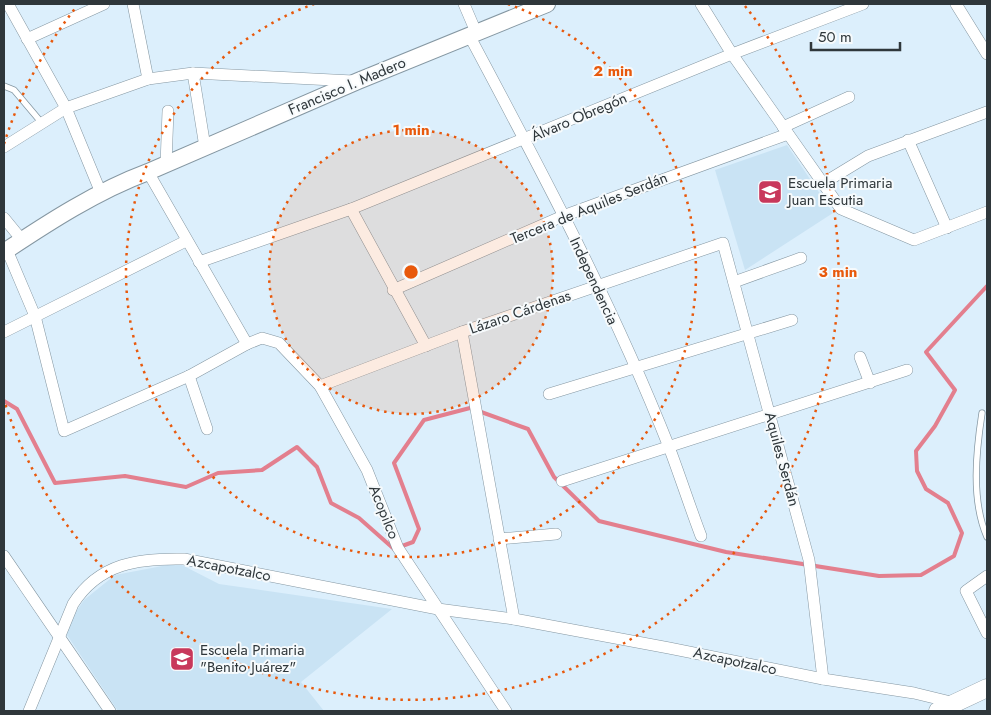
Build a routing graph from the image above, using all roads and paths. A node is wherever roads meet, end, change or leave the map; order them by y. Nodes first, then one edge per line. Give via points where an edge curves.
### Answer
1 (8, 4) edge
2 (104, 4) edge
3 (133, 4) edge
4 (464, 4) edge
5 (547, 4) edge
6 (701, 4) edge
7 (863, 4) edge
8 (956, 4) edge
9 (473, 34) junction
10 (27, 39) junction
11 (987, 53) edge
12 (732, 54) junction
13 (193, 73) junction
14 (148, 79) junction
15 (358, 81) junction
16 (4, 86) edge
17 (849, 97) dead end
18 (66, 108) junction
19 (168, 111) dead end
20 (987, 112) edge
21 (41, 122) junction
22 (786, 130) junction
23 (525, 140) junction
24 (908, 140) junction
25 (4, 147) edge
26 (205, 147) junction
27 (166, 165) junction
28 (148, 172) junction
29 (822, 184) junction
30 (101, 193) junction
31 (351, 209) junction
32 (987, 212) edge
33 (563, 216) junction
34 (4, 218) edge
35 (947, 228) junction
36 (22, 240) junction
37 (186, 241) junction
38 (723, 244) joint
39 (5, 251) edge
40 (801, 258) dead end
41 (199, 262) junction
42 (734, 282) junction
43 (597, 285) junction
44 (393, 290) junction
45 (35, 316) junction
46 (792, 320) dead end
47 (4, 332) edge
48 (462, 332) junction
49 (748, 332) junction
50 (247, 344) junction
51 (426, 346) junction
52 (860, 356) dead end
53 (634, 367) junction
54 (907, 370) dead end
55 (188, 376) junction
56 (870, 383) junction
57 (320, 386) junction
58 (549, 394) dead end
59 (982, 413) dead end
60 (770, 414) junction
61 (207, 429) dead end
62 (669, 447) junction
63 (562, 481) dead end
64 (556, 534) dead end
65 (700, 536) dead end
66 (987, 537) edge
67 (499, 539) junction
68 (4, 556) edge
69 (987, 576) edge
70 (438, 608) junction
71 (514, 619) junction
72 (987, 633) edge
73 (60, 636) junction
74 (823, 679) junction
75 (987, 688) edge
76 (955, 703) junction
77 (29, 711) edge
78 (110, 711) edge
79 (506, 711) edge
80 (938, 711) edge

1 - 10 street
2 - 10 street
3 - 14 street
4 - 9 street, Independencia
5 - 9 street, Francisco I. Madero
6 - 12 street
7 - 12 street, Álvaro Obregón
8 - 11 street
9 - 15 street, Francisco I. Madero
9 - 23 street, Independencia
10 - 18 street
12 - 22 street
12 - 23 street, Álvaro Obregón
13 - 14 street
13 - 15 street
13 - 26 street
14 - 18 street
15 - 26 street, Francisco I. Madero
16 - 21 lane via 14,90
17 - 22 street, Tercera de Aquiles Serdán
18 - 21 street
18 - 30 street
19 - 27 street
20 - 24 street
21 - 25 street
22 - 29 street
22 - 33 street, Tercera de Aquiles Serdán
23 - 31 street, Álvaro Obregón
23 - 33 street, Independencia
24 - 29 street via 868,156
24 - 35 street
26 - 27 street, Francisco I. Madero
27 - 28 street, Francisco I. Madero
28 - 30 street, Francisco I. Madero
28 - 37 street
29 - 35 street via 841,209 914,240
30 - 36 street, Francisco I. Madero
31 - 41 street, Álvaro Obregón
31 - 44 street
32 - 35 street
33 - 43 street, Independencia
33 - 44 street, Tercera de Aquiles Serdán
34 - 36 street
36 - 39 street, Francisco I. Madero
37 - 41 street
37 - 45 street
38 - 42 street, Aquiles Serdán
38 - 43 street, Lázaro Cárdenas
39 - 45 street
40 - 42 street
41 - 50 street
42 - 49 street, Aquiles Serdán
43 - 48 street, Lázaro Cárdenas
43 - 53 street, Independencia
44 - 51 street
45 - 47 street
45 - 55 street, Acopilco via 64,431
46 - 49 street
48 - 51 street, Lázaro Cárdenas
48 - 67 street
49 - 53 street
49 - 60 street, Aquiles Serdán
50 - 55 street, Acopilco
50 - 57 street, Acopilco via 262,338 279,342
51 - 57 street, Lázaro Cárdenas
52 - 56 street
53 - 58 street
53 - 62 street, Independencia
54 - 56 street
55 - 61 street
56 - 60 street
57 - 70 street, Acopilco via 367,470 398,548
59 - 66 lane via 977,450 980,520
60 - 62 street
60 - 74 street, Aquiles Serdán via 808,560
62 - 63 street
62 - 65 street, Independencia
64 - 67 street
67 - 71 street
68 - 73 street
69 - 72 street via 966,591
70 - 71 street, Azcapotzalco
70 - 73 street, Azcapotzalco via 184,559 152,558 108,570 92,581 73,604
70 - 79 street, Acopilco
71 - 74 street, Azcapotzalco
73 - 77 street, Azcapotzalco
73 - 78 street
74 - 76 street, Azcapotzalco via 914,693
75 - 76 main road
76 - 80 main road

